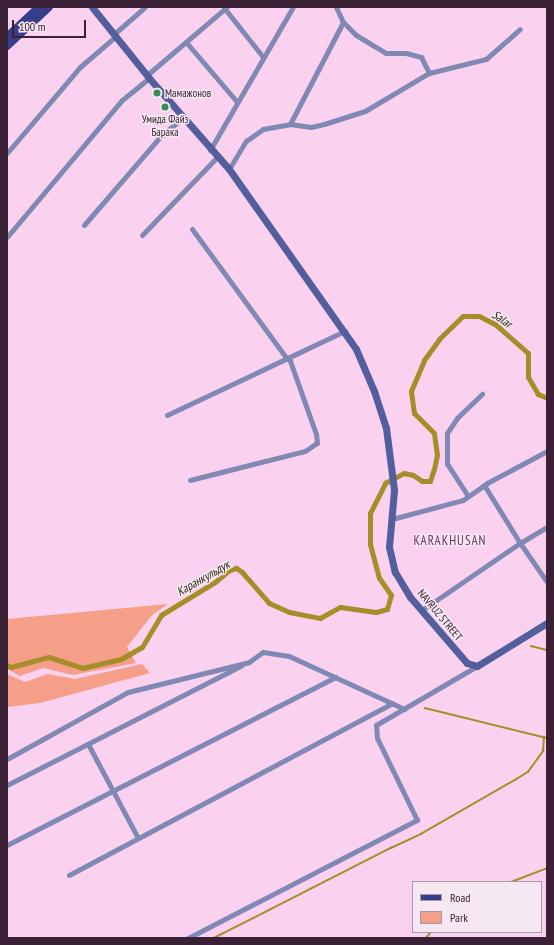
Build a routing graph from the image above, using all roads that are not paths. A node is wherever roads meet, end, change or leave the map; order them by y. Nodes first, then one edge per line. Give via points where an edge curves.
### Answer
1 (39, 7) edge
2 (49, 7) edge
3 (92, 7) edge
4 (145, 7) edge
5 (293, 7) edge
6 (336, 7) edge
7 (226, 8) edge
8 (343, 22) junction
9 (520, 28) dead end
10 (115, 35) junction
11 (7, 37) edge
12 (186, 42) junction
13 (7, 46) edge
14 (263, 57) junction
15 (429, 73) junction
16 (148, 76) junction
17 (237, 102) junction
18 (183, 117) junction
19 (290, 124) junction
20 (210, 150) junction
21 (7, 153) edge
22 (217, 157) junction
23 (229, 169) junction
24 (84, 225) dead end
25 (192, 229) dead end
26 (142, 234) dead end
27 (7, 236) edge
28 (345, 331) junction
29 (288, 358) junction
30 (482, 394) dead end
31 (166, 416) dead end
32 (547, 451) edge
33 (190, 480) dead end
34 (484, 485) junction
35 (468, 496) junction
36 (392, 519) junction
37 (547, 527) edge
38 (520, 543) junction
39 (547, 582) edge
40 (422, 610) junction
41 (547, 623) edge
42 (249, 662) junction
43 (467, 663) junction
44 (477, 666) junction
45 (464, 673) junction
46 (335, 677) junction
47 (392, 703) junction
48 (404, 709) junction
49 (88, 744) junction
50 (7, 760) edge
51 (7, 785) edge
52 (112, 791) junction
53 (138, 838) junction
54 (7, 845) edge
55 (69, 875) dead end
56 (188, 938) edge

1 - 11 main road
2 - 13 main road
3 - 10 street, NAVRUZ STREET
4 - 10 street
5 - 14 street
6 - 8 street
7 - 12 street
7 - 14 street
8 - 15 street via 356,35 386,53 406,53 422,57
8 - 19 street
9 - 15 street via 486,59
10 - 16 street, NAVRUZ STREET
10 - 21 street via 80,67
12 - 16 street
12 - 17 street
14 - 17 street
15 - 19 street via 365,111 311,127
16 - 18 street, NAVRUZ STREET
16 - 27 street via 122,100
17 - 20 street
18 - 20 street, NAVRUZ STREET
18 - 24 street via 159,138
19 - 23 street via 276,125 256,132 246,141
20 - 22 street, NAVRUZ STREET
22 - 23 street, NAVRUZ STREET
22 - 26 street
23 - 28 street, NAVRUZ STREET
25 - 29 street
28 - 29 street
28 - 36 street, NAVRUZ STREET via 364,366 386,428 394,490
29 - 31 street
29 - 33 street via 318,443 306,451
30 - 35 street via 457,418 447,433 447,464
32 - 34 street
34 - 35 street
34 - 38 street
35 - 36 street via 463,500
36 - 40 street, NAVRUZ STREET via 389,547 395,572 410,597
37 - 38 street
38 - 39 street
38 - 40 street
40 - 43 street, NAVRUZ STREET
41 - 44 street
42 - 46 street via 263,652 289,656
42 - 49 street
42 - 50 street via 128,692
43 - 44 street
43 - 45 street
44 - 45 street
45 - 48 street
46 - 47 street
46 - 52 street
47 - 48 street
47 - 53 street
48 - 56 street via 376,725 377,738 417,820
49 - 51 street
49 - 52 street
52 - 53 street
52 - 54 street
53 - 55 street

